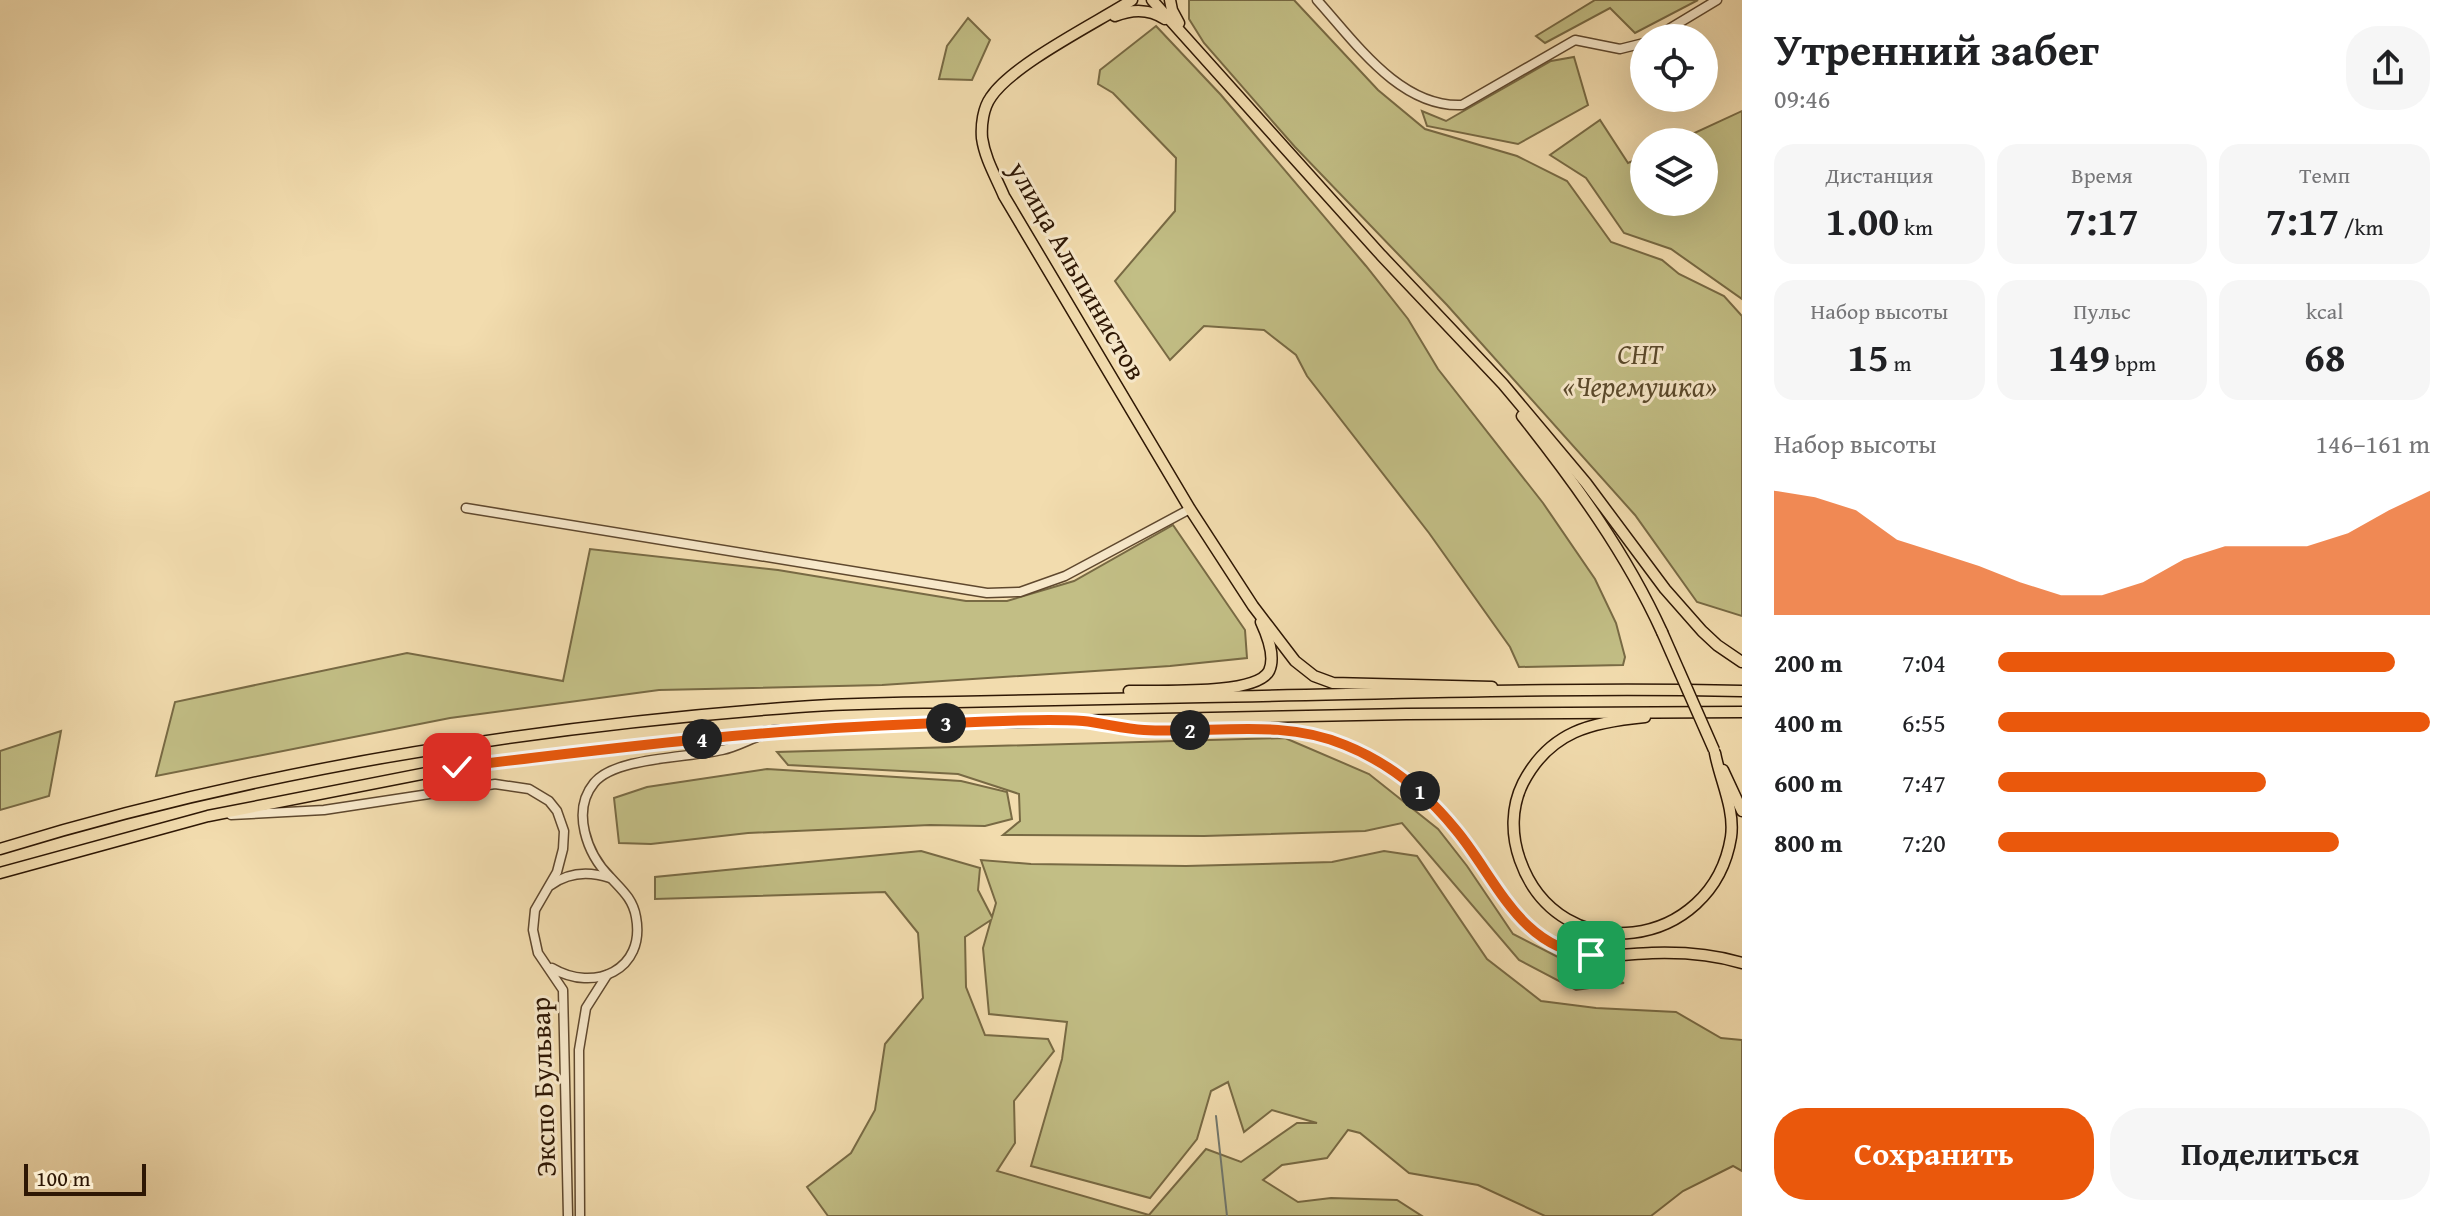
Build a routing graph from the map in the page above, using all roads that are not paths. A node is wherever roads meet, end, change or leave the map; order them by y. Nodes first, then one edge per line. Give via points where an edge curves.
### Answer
1 (1132, 0) edge
2 (1152, 0) edge
3 (1170, 0) edge
4 (1317, 0) edge
5 (1717, 0) edge
6 (1677, 24) edge
7 (1084, 30) junction
8 (1183, 34) junction
9 (1630, 46) edge
10 (1204, 57) junction
11 (1457, 336) junction
12 (466, 508) dead end
13 (1190, 509) junction
14 (1253, 606) junction
15 (1742, 662) edge
16 (1515, 691) junction
17 (1742, 691) edge
18 (1075, 699) junction
19 (1695, 711) junction
20 (1742, 712) edge
21 (1085, 721) junction
22 (775, 731) junction
23 (1715, 752) junction
24 (1733, 791) junction
25 (1742, 802) edge
26 (1742, 811) edge
27 (219, 815) junction
28 (0, 849) edge
29 (0, 873) edge
30 (610, 878) junction
31 (549, 886) junction
32 (546, 962) junction
33 (1742, 963) edge
34 (608, 975) junction
35 (568, 1216) edge
36 (580, 1216) edge

1 - 7 main road, улица Альпинистов
2 - 8 main road
3 - 10 main road
4 - 9 street via 1382,70 1410,92 1448,106 1462,105 1575,40
5 - 6 street
7 - 8 main road via 1132,11 1161,16
7 - 13 main road, улица Альпинистов via 1025,65 991,95 982,137 1004,196
8 - 10 main road
10 - 11 main road
11 - 15 main road via 1586,483 1692,620
11 - 23 main road, bridge via 1599,520 1645,595
12 - 13 street via 987,593 1020,592 1065,576
13 - 14 main road, улица Альпинистов
14 - 16 main road via 1295,661 1323,680 1481,685
14 - 18 main road via 1271,656 1269,671 1260,681 1241,687 1115,692
16 - 17 main road
16 - 18 main road
18 - 28 main road via 803,707 480,740 202,793
19 - 20 main road
19 - 21 main road
19 - 23 main road via 1594,725 1568,734 1541,756 1521,788 1513,821 1523,869 1542,900 1571,922 1606,934 1643,932 1686,912 1719,871 1731,835
21 - 22 main road
21 - 33 main road via 1144,730 1288,730 1343,744 1385,765 1428,799 1516,915 1553,944 1582,954 1692,953
22 - 27 main road via 457,767
22 - 30 street, Экспо Бульвар via 725,749 626,766 596,780 584,799 582,820 593,852
23 - 24 main road
24 - 25 main road
24 - 26 main road
27 - 29 main road
27 - 31 street, Экспо Бульвар via 324,810 482,786 519,786 549,801 564,831 562,858
30 - 31 street via 575,874
30 - 34 street, Экспо Бульвар via 630,900 637,934 627,959
31 - 32 street, Экспо Бульвар via 532,920 534,941
32 - 34 street, Экспо Бульвар via 575,978
32 - 35 street, Экспо Бульвар via 564,997
34 - 36 street, Экспо Бульвар via 586,1008 579,1050

